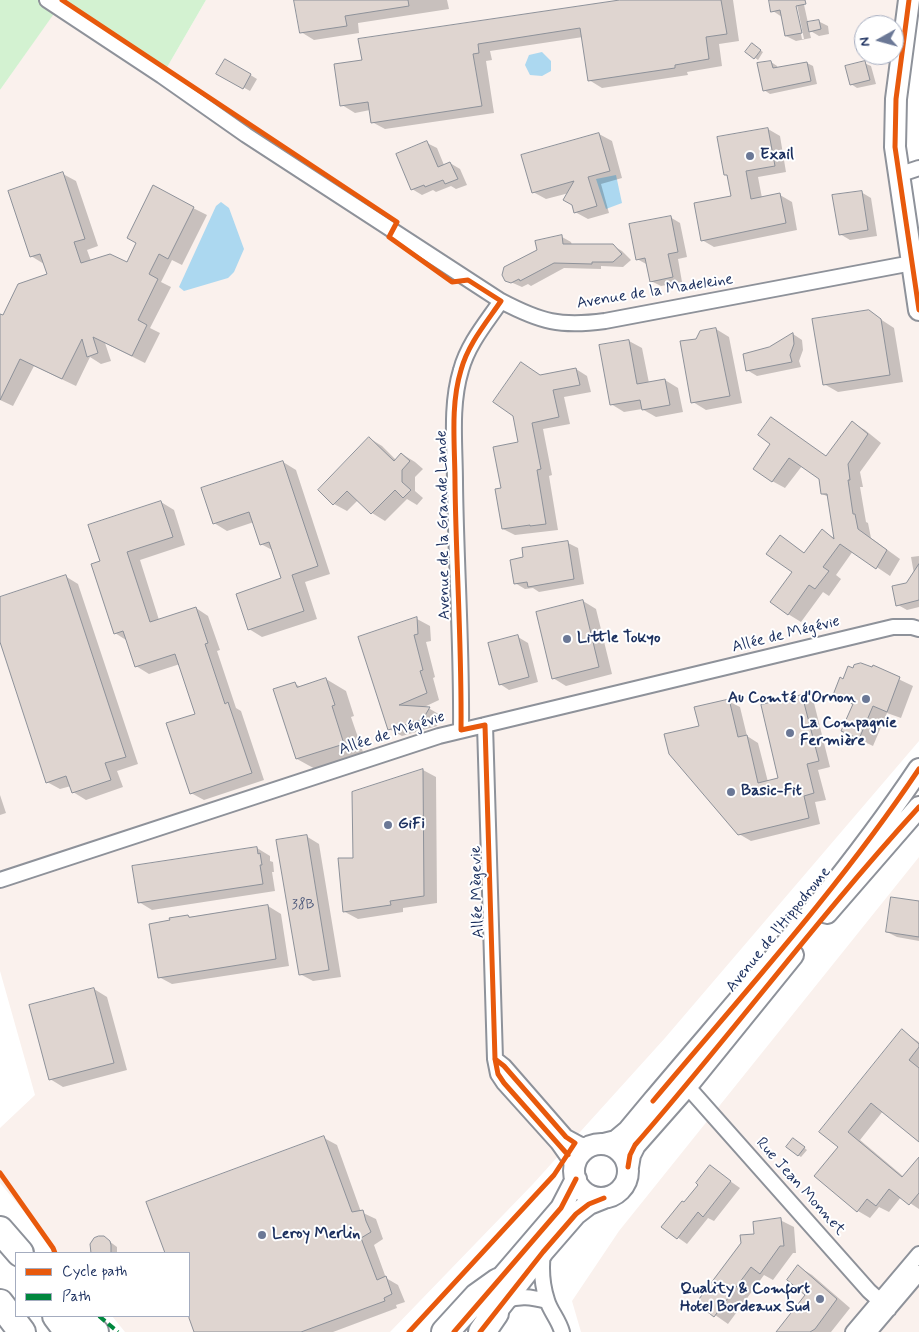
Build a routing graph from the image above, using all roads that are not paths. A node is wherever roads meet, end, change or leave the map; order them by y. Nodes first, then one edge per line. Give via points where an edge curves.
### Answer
1 (46, 0) edge
2 (909, 0) edge
3 (919, 168) edge
4 (898, 175) junction
5 (912, 263) junction
6 (501, 301) junction
7 (919, 310) edge
8 (919, 628) edge
9 (485, 725) junction
10 (461, 730) junction
11 (919, 769) edge
12 (919, 807) edge
13 (0, 880) edge
14 (495, 1059) junction
15 (687, 1086) junction
16 (596, 1145) junction
17 (628, 1167) junction
18 (576, 1173) junction
19 (604, 1198) junction
20 (0, 1230) edge
21 (0, 1244) edge
22 (19, 1252) edge
23 (543, 1252) junction
24 (919, 1254) edge
25 (15, 1264) edge
26 (919, 1274) edge
27 (547, 1301) junction
28 (0, 1303) edge
29 (884, 1305) junction
30 (492, 1312) edge
31 (57, 1317) edge
32 (80, 1317) edge
33 (22, 1332) edge
34 (68, 1332) edge
35 (95, 1332) edge
36 (445, 1332) edge
37 (454, 1332) edge
38 (562, 1332) edge
39 (853, 1332) edge
40 (870, 1332) edge

1 - 6 street, Avenue de la Madeleine
2 - 4 main road via 895,113
3 - 4 street
4 - 5 main road
5 - 6 street, Avenue de la Madeleine via 587,324 542,319
5 - 7 main road
6 - 10 street, Avenue de la Grande Lande via 467,354 461,369 455,407
8 - 9 street, Allée de Mégévie via 893,627
9 - 10 street, Allée de Mégévie
9 - 14 street, Allée Mègevie
10 - 13 street, Allée de Mégévie
11 - 16 main road, Avenue de l'Hippodrome via 822,900 653,1102 616,1141
12 - 15 main road, Avenue de l'Hippodrome via 830,910
14 - 16 street via 566,1137 578,1144
14 - 18 street, Allée Mègevie via 504,1083 558,1143
15 - 17 main road, Avenue de l'Hippodrome via 635,1145
15 - 29 street, Rue Jean Monnet
16 - 17 main road via 612,1146 620,1151
16 - 18 main road via 578,1157
17 - 19 main road via 623,1187
18 - 19 main road via 580,1187 595,1197
18 - 30 main road via 562,1208
19 - 23 main road via 581,1209
20 - 22 highway
21 - 25 highway
23 - 27 street
23 - 30 main road
24 - 29 street
26 - 29 street
27 - 30 street via 516,1297
27 - 38 street
28 - 33 highway
29 - 39 street
29 - 40 street
30 - 36 highway via 477,1297
30 - 37 main road
31 - 34 highway
32 - 35 highway

